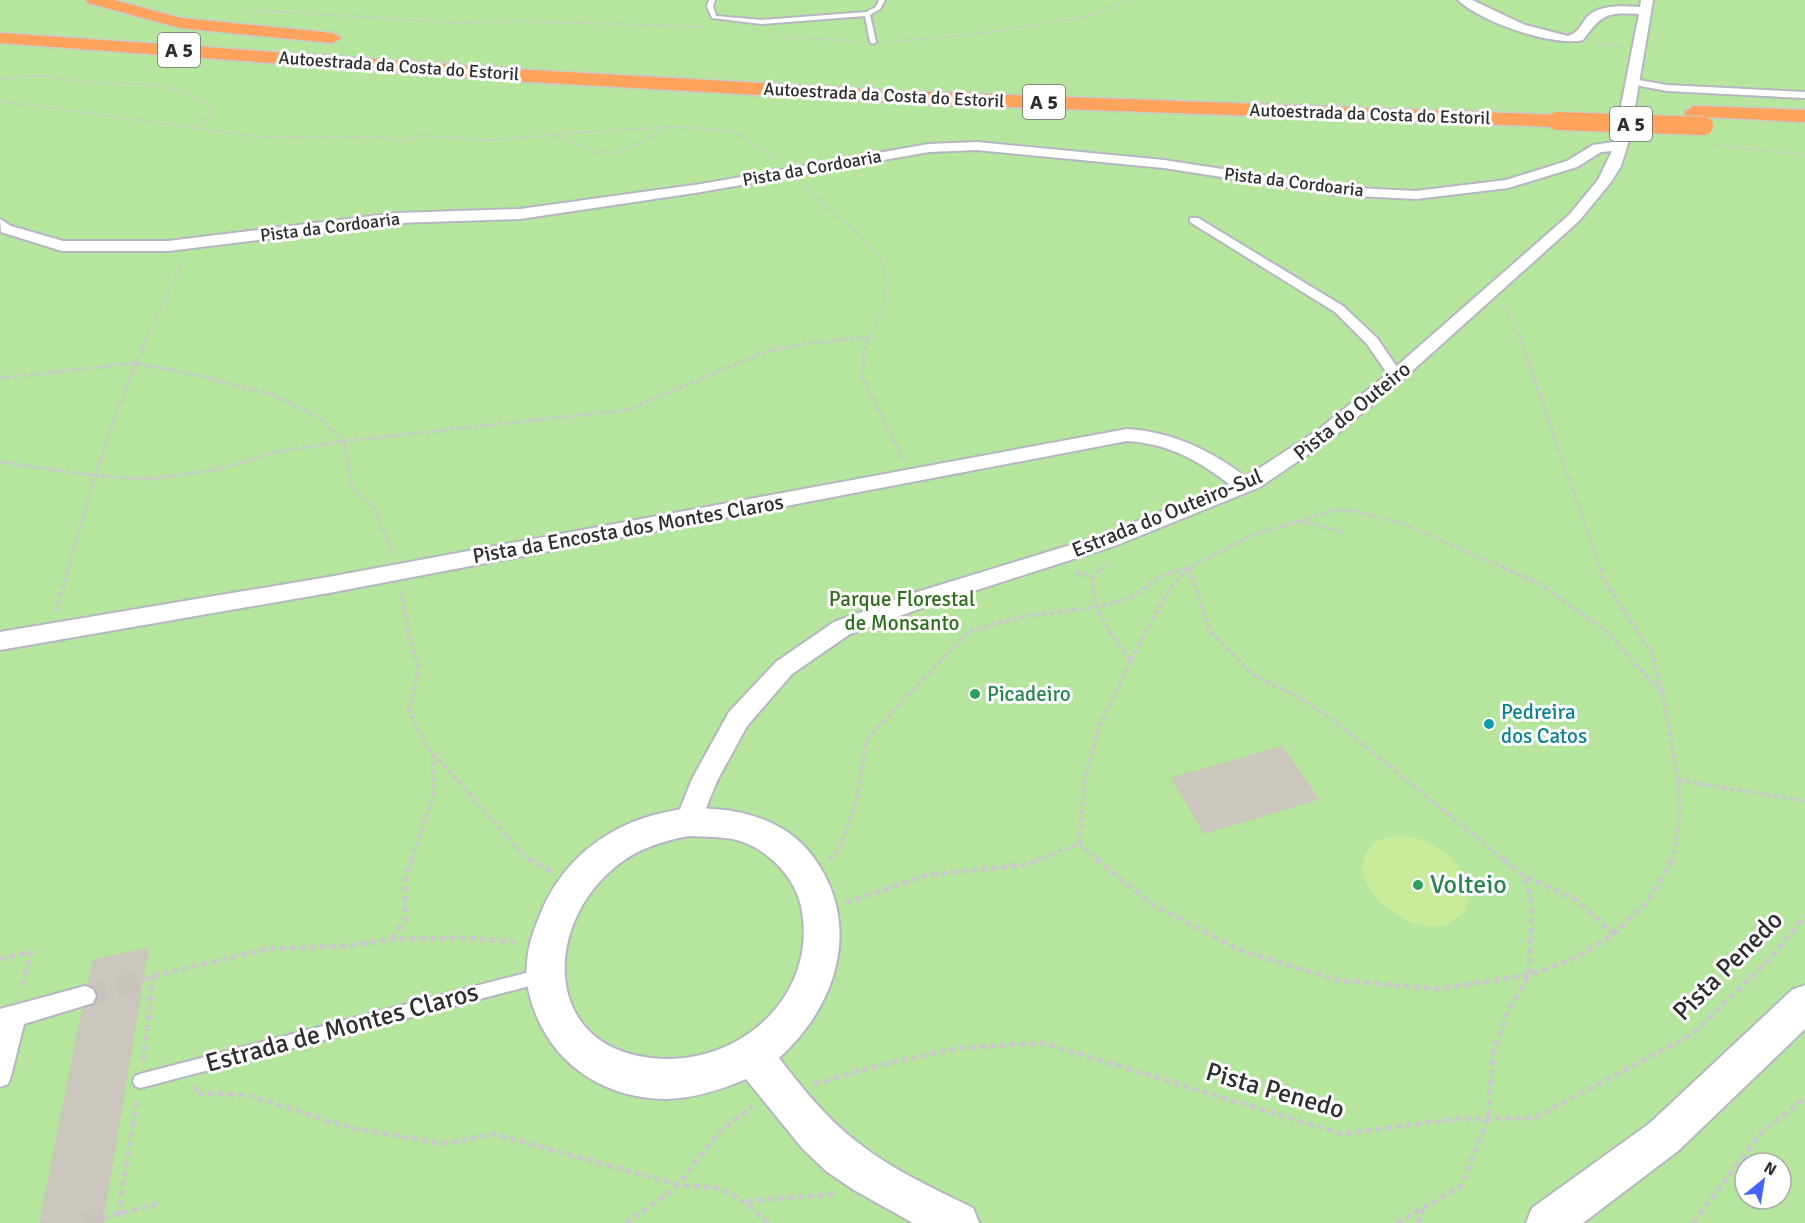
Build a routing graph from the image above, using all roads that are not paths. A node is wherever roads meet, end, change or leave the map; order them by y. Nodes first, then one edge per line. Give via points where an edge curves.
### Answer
1 (94, 0) edge
2 (712, 0) edge
3 (882, 0) edge
4 (1464, 0) edge
5 (1645, 6) edge
6 (867, 14) junction
7 (0, 26) edge
8 (136, 29) dead end
9 (0, 38) edge
10 (345, 39) dead end
11 (873, 42) road end
12 (283, 45) junction
13 (0, 47) edge
14 (502, 57) dead end
15 (534, 62) junction
16 (359, 63) junction
17 (1633, 82) junction
18 (1805, 95) edge
19 (1557, 114) junction
20 (1805, 116) edge
21 (1701, 127) junction
22 (1805, 130) edge
23 (1620, 146) junction
24 (1194, 220) dead end
25 (0, 224) edge
26 (1396, 376) junction
27 (1244, 486) junction
28 (0, 641) edge
29 (688, 822) junction
30 (546, 958) junction
31 (85, 996) tunnel mouth
32 (1805, 1003) edge
33 (8, 1018) edge
34 (752, 1055) junction
35 (0, 1076) edge
36 (140, 1081) road end
37 (958, 1223) edge
38 (1547, 1223) edge

1 - 10 highway via 181,24
2 - 6 lane via 714,17 733,21
3 - 6 lane via 878,8
4 - 5 street via 1522,27 1570,39 1579,37 1594,17
5 - 17 street, Estrada do Outeiro-Sul
6 - 11 lane
7 - 12 highway, Autoestrada da Costa do Estoril / A 5
8 - 12 highway
9 - 16 highway, Autoestrada da Costa do Estoril / A 5
12 - 15 highway, Autoestrada da Costa do Estoril / A 5
13 - 16 highway via 172,59
14 - 15 highway
15 - 19 highway, Autoestrada da Costa do Estoril / A 5
16 - 19 highway, Autoestrada da Costa do Estoril / A 5 via 899,97
17 - 18 street via 1667,88
17 - 23 street, Estrada do Outeiro-Sul
19 - 21 highway, Autoestrada da Costa do Estoril / A 5, bridge
20 - 21 highway, Autoestrada da Costa do Estoril / A 5
21 - 22 highway, Autoestrada da Costa do Estoril / A 5
23 - 25 street, Pista da Cordoaria via 1598,148 1572,164 1508,184 1416,195 1337,191 1164,164 977,146 929,148 520,214 397,218 189,244 62,246
23 - 26 street, Estrada do Outeiro-Sul via 1604,182 1574,218
24 - 26 street via 1339,309 1372,341
26 - 27 street, Estrada do Outeiro-Sul via 1325,434
27 - 28 street, Pista da Encosta dos Montes Claros via 1178,443 1145,435 1079,442 912,477 397,572
27 - 29 street, Estrada do Outeiro-Sul via 1110,540 842,628 784,668 738,719 705,779
29 - 30 street via 657,828 627,840 599,858 576,881 558,910
29 - 34 street via 725,823 759,833 789,852 816,896 824,943 820,964 803,1004 781,1032
30 - 34 street via 555,1015 579,1047 615,1070 660,1080 708,1074
30 - 36 lane, Estrada de Montes Claros
31 - 33 street
32 - 38 street via 1664,1137
33 - 35 street
34 - 37 street via 782,1094 841,1155 883,1183

